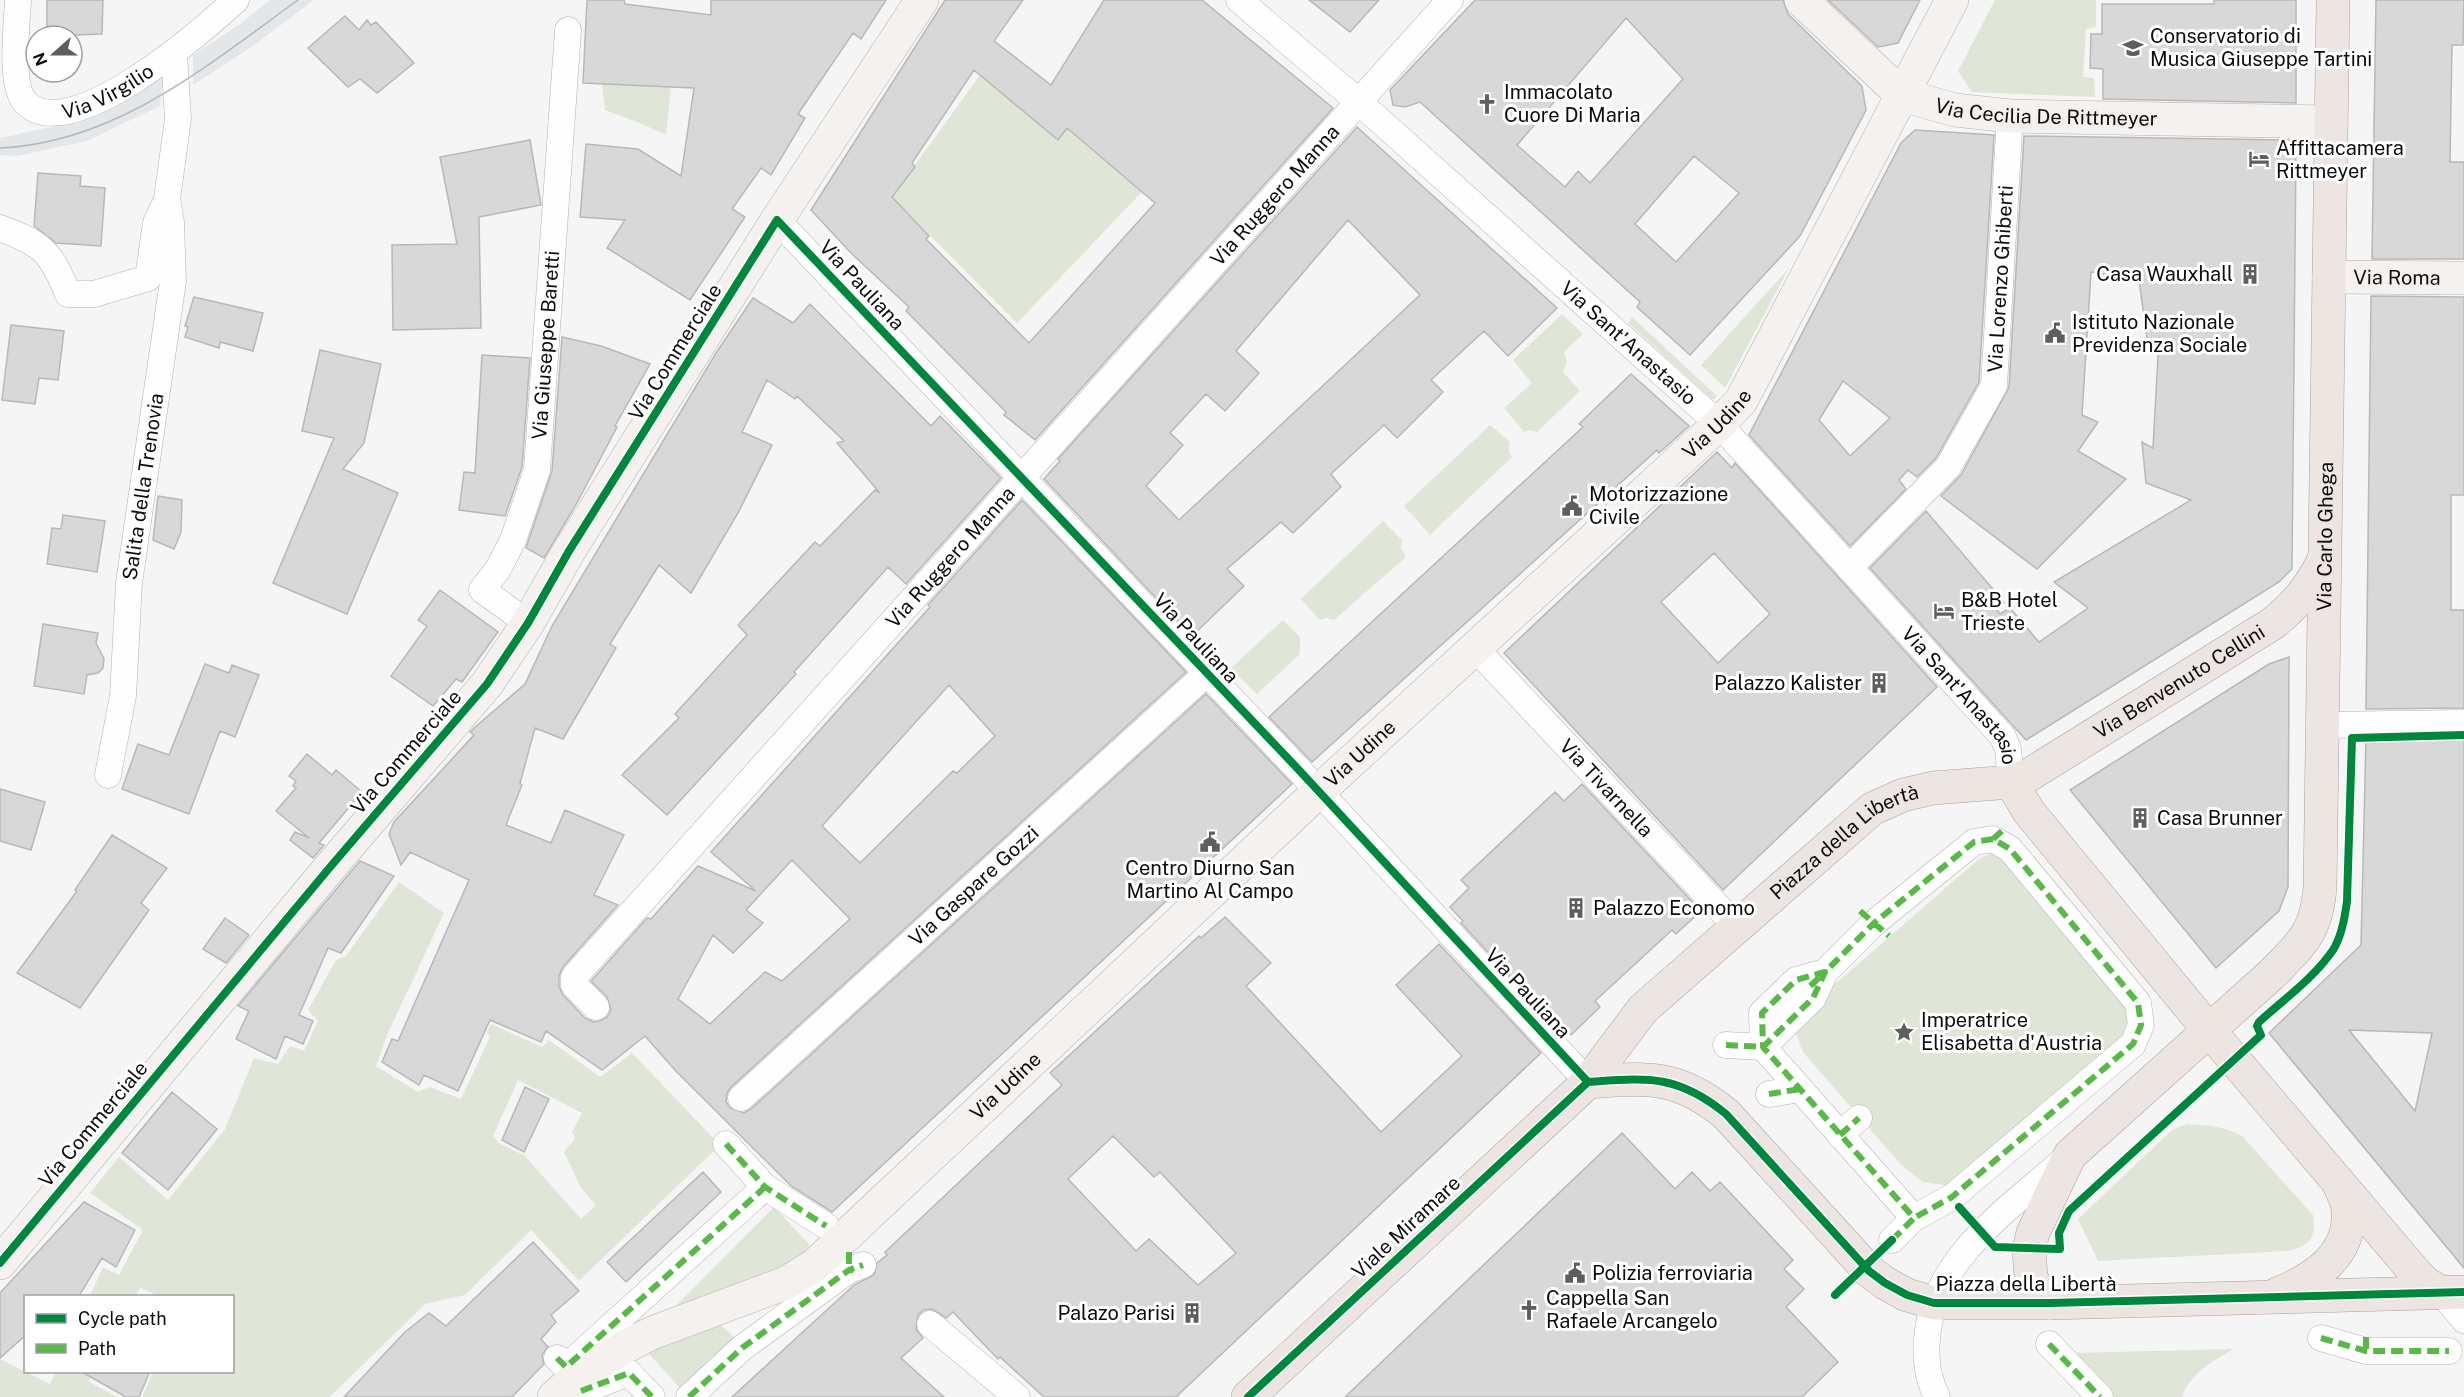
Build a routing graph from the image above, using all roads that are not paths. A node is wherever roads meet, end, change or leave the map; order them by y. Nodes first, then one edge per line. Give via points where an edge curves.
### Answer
1 (18, 0) edge
2 (236, 0) edge
3 (922, 0) edge
4 (1239, 0) edge
5 (1450, 0) edge
6 (1801, 0) edge
7 (1952, 0) edge
8 (2333, 0) edge
9 (568, 30) dead end
10 (174, 54) junction
11 (1902, 95) junction
12 (1359, 102) junction
13 (2010, 116) junction
14 (2331, 122) junction
15 (167, 199) junction
16 (777, 220) junction
17 (0, 228) edge
18 (2329, 277) junction
19 (2464, 278) edge
20 (1719, 424) junction
21 (1021, 477) junction
22 (2325, 557) junction
23 (1849, 568) junction
24 (528, 623) junction
25 (1475, 648) junction
26 (1207, 673) junction
27 (2464, 723) edge
28 (2322, 725) junction
29 (108, 775) dead end
30 (2011, 782) junction
31 (1319, 791) junction
32 (1738, 928) junction
33 (1825, 972) junction
34 (1806, 990) dead end
35 (596, 1007) dead end
36 (2208, 1029) junction
37 (1726, 1045) dead end
38 (1763, 1047) junction
39 (1588, 1082) junction
40 (1800, 1089) junction
41 (1769, 1094) dead end
42 (741, 1098) dead end
43 (726, 1144) dead end
44 (2070, 1155) junction
45 (2338, 1181) junction
46 (765, 1186) junction
47 (1914, 1218) junction
48 (826, 1226) dead end
49 (1892, 1240) dead end
50 (0, 1263) edge
51 (857, 1264) dead end
52 (2453, 1293) edge
53 (2267, 1298) junction
54 (1934, 1303) junction
55 (2050, 1303) junction
56 (2464, 1320) edge
57 (930, 1324) dead end
58 (2321, 1338) dead end
59 (2049, 1344) dead end
60 (2449, 1351) dead end
61 (557, 1358) dead end
62 (568, 1394) edge
63 (652, 1397) edge
64 (688, 1397) edge
65 (1017, 1397) edge
66 (1248, 1397) edge
67 (1937, 1397) edge
68 (2100, 1397) edge

1 - 10 street, Via Virgilio via 18,88 25,103 39,112 93,103
2 - 10 street, Via Virgilio
3 - 16 main road, Via Commerciale
4 - 12 street, Via Sant'Anastasio
5 - 12 street, Via Ruggero Manna
6 - 11 main road, Via Cecilia De Rittmeyer
7 - 11 main road, Via Udine
8 - 14 main road, Via Carlo Ghega
9 - 24 street, Via Giuseppe Baretti via 537,470 513,540 482,590
10 - 15 street, Salita della Trenovia via 178,119
11 - 13 main road, Via Cecilia De Rittmeyer via 1955,110
11 - 20 main road, Via Udine via 1741,401
12 - 20 street, Via Sant'Anastasio
12 - 21 street, Via Ruggero Manna
13 - 14 main road, Via Cecilia De Rittmeyer
13 - 23 street, Via Lorenzo Ghiberti via 1994,386 1948,467
14 - 18 main road, Via Carlo Ghega
15 - 17 street, Salita della Trenovia via 156,223 148,278 94,294 68,294 51,258 41,247
15 - 29 street, Salita della Trenovia via 172,281 129,583 123,696
16 - 21 street, Via Pauliana
16 - 24 main road, Via Commerciale via 569,550
18 - 19 main road, Via Roma
18 - 22 main road, Via Carlo Ghega
20 - 23 street, Via Sant'Anastasio
20 - 25 main road, Via Udine
21 - 26 street, Via Pauliana
21 - 35 street, Via Ruggero Manna via 574,977 574,985
22 - 28 main road, Via Carlo Ghega
22 - 30 main road, Via Benvenuto Cellini via 2299,599 2272,624 2052,762
23 - 30 street, Via Sant'Anastasio via 2003,737
24 - 50 main road, Via Commerciale via 487,684
25 - 31 main road, Via Udine
25 - 32 street, Via Tivarnella
26 - 31 street, Via Pauliana
26 - 42 street, Via Gaspare Gozzi
27 - 28 street
28 - 36 main road, Via Carlo Ghega via 2320,888 2312,930 2272,974
30 - 32 main road, Piazza della Libertà via 1933,788 1903,795 1872,809
30 - 36 main road via 2029,812
31 - 39 street, Via Pauliana
31 - 62 main road, Via Udine via 815,1265 786,1283 652,1333 573,1379
32 - 39 main road, Piazza della Libertà via 1643,1009
33 - 34 street
33 - 38 street via 1796,980 1762,1013
33 - 47 street via 1874,923 1974,842 1998,835 2138,1003 2141,1035 2043,1115 1956,1202
36 - 44 main road, Piazza della Libertà
36 - 45 main road
37 - 38 street
38 - 40 street
39 - 54 main road, Piazza della Libertà via 1651,1080 1677,1084 1705,1097 1726,1114 1869,1271 1906,1295
39 - 66 main road, Viale Miramare
40 - 41 street
40 - 47 street via 1850,1127
43 - 46 street
44 - 54 street, Piazza della Libertà via 1965,1250
44 - 55 main road, Piazza della Libertà via 2029,1249 2031,1277 2038,1292
45 - 52 main road via 2425,1283
45 - 53 main road via 2348,1209 2347,1228 2334,1259 2295,1287
46 - 48 street
46 - 61 street via 566,1367
47 - 49 street
51 - 64 street via 742,1348
52 - 53 main road, Piazza della Libertà
52 - 56 street
53 - 55 main road, Piazza della Libertà
54 - 55 main road, Piazza della Libertà
54 - 67 street via 1926,1357
57 - 65 street
58 - 60 street
59 - 68 street
62 - 63 street via 629,1373

